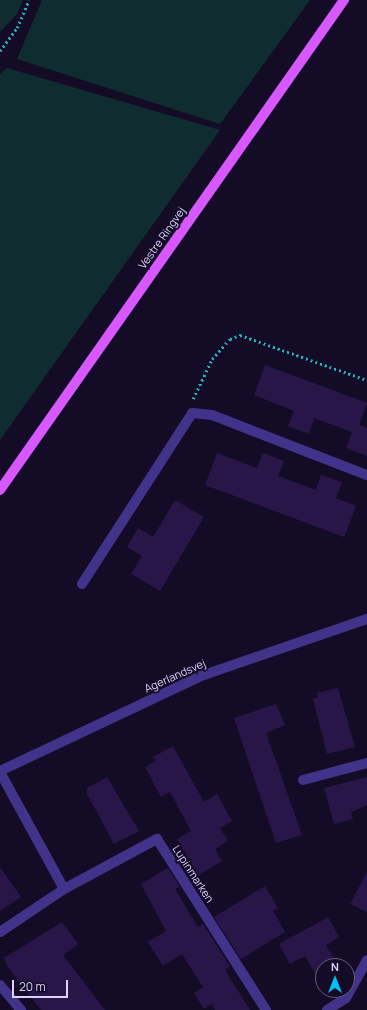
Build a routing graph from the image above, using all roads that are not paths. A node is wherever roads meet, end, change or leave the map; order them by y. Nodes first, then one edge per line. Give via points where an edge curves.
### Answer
1 (344, 0) edge
2 (367, 475) edge
3 (0, 490) edge
4 (82, 584) dead end
5 (367, 619) edge
6 (367, 763) edge
7 (0, 771) edge
8 (303, 780) dead end
9 (64, 889) junction
10 (0, 932) edge
11 (367, 960) edge
12 (0, 985) edge
13 (21, 1010) edge
14 (266, 1010) edge
15 (326, 1010) edge

1 - 3 main road, Vestre Ringvej
2 - 4 street via 212,415 192,413
5 - 7 street, Agerlandsvej via 201,676
6 - 8 street
7 - 9 street
9 - 10 street, Lupinmarken
9 - 14 street, Lupinmarken via 157,839
11 - 15 street via 346,998
12 - 13 street

